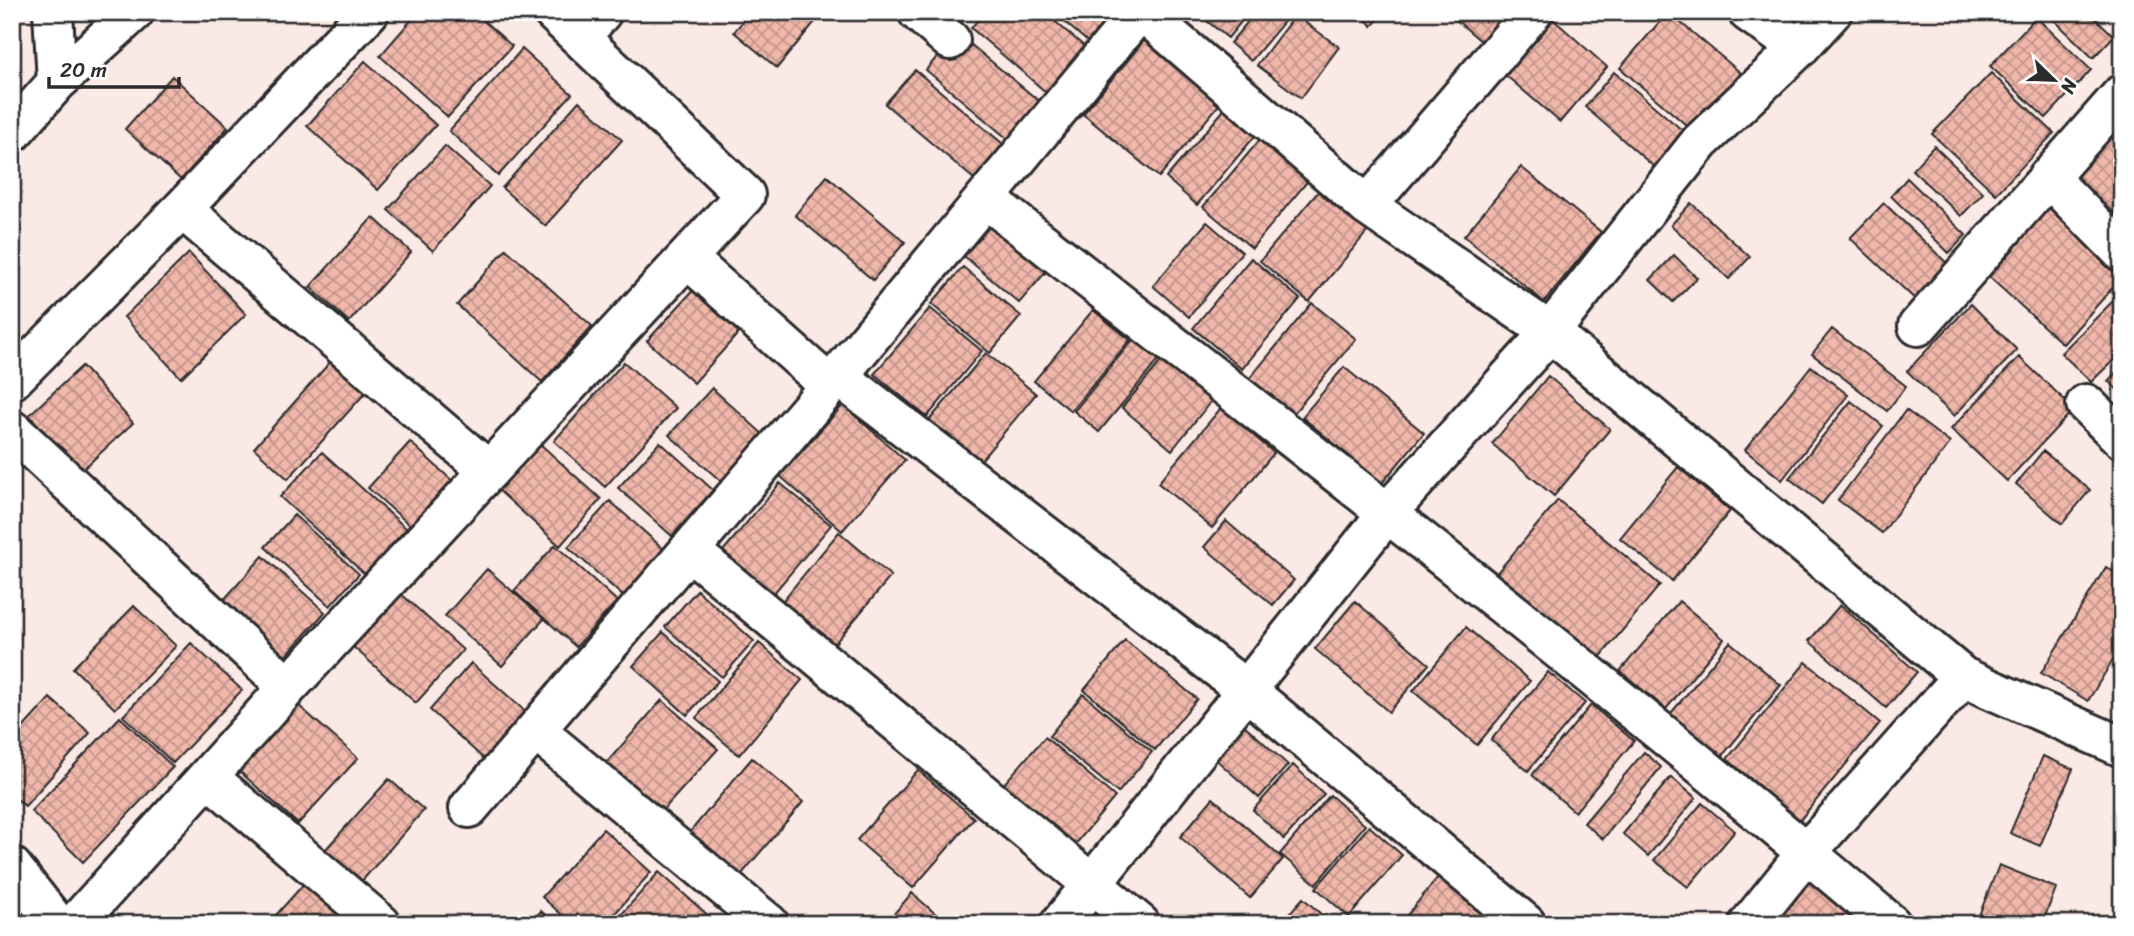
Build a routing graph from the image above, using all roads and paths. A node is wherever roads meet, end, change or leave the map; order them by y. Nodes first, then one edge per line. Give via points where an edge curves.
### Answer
1 (53, 12) edge
2 (134, 12) edge
3 (369, 12) edge
4 (918, 12) edge
5 (1141, 12) edge
6 (1533, 12) edge
7 (1748, 12) edge
8 (1832, 12) edge
9 (578, 21) edge
10 (950, 40) dead end
11 (1799, 48) junction
12 (57, 82) junction
13 (2122, 94) edge
14 (12, 133) edge
15 (2048, 177) junction
16 (985, 198) junction
17 (1367, 206) junction
18 (182, 209) junction
19 (2122, 252) edge
20 (687, 258) junction
21 (1918, 326) dead end
22 (1550, 332) junction
23 (12, 380) edge
24 (834, 381) junction
25 (2086, 404) dead end
26 (12, 430) edge
27 (2122, 439) edge
28 (489, 471) junction
29 (1388, 512) junction
30 (689, 550) junction
31 (1962, 677) junction
32 (288, 687) junction
33 (1245, 689) junction
34 (536, 731) junction
35 (2122, 747) edge
36 (208, 777) junction
37 (469, 808) dead end
38 (1807, 852) junction
39 (12, 867) edge
40 (1091, 883) junction
41 (57, 924) edge
42 (75, 924) edge
43 (381, 924) edge
44 (769, 924) edge
45 (1060, 924) edge
46 (1140, 924) edge
47 (1526, 924) edge
48 (1749, 924) edge
49 (1891, 924) edge

1 - 12 street
2 - 12 street
3 - 18 street
4 - 10 street
5 - 16 street
5 - 17 street
6 - 17 street
7 - 11 street
8 - 11 street
9 - 20 street via 745,195
11 - 22 street via 1700,142
12 - 14 street
13 - 15 street
15 - 19 street
15 - 21 street
16 - 24 street
16 - 29 street
17 - 22 street
18 - 23 street
18 - 28 street
20 - 24 street
20 - 28 street
22 - 29 street
22 - 31 street
24 - 30 street
24 - 33 street
25 - 27 street
26 - 32 street
28 - 32 street
29 - 33 street
29 - 38 street
30 - 34 street
30 - 40 street
31 - 35 street
31 - 38 street
32 - 36 street
33 - 40 street
33 - 47 street
34 - 37 street
34 - 44 street
36 - 42 street
36 - 43 street
38 - 48 street
38 - 49 street
39 - 41 street
40 - 45 street
40 - 46 street

